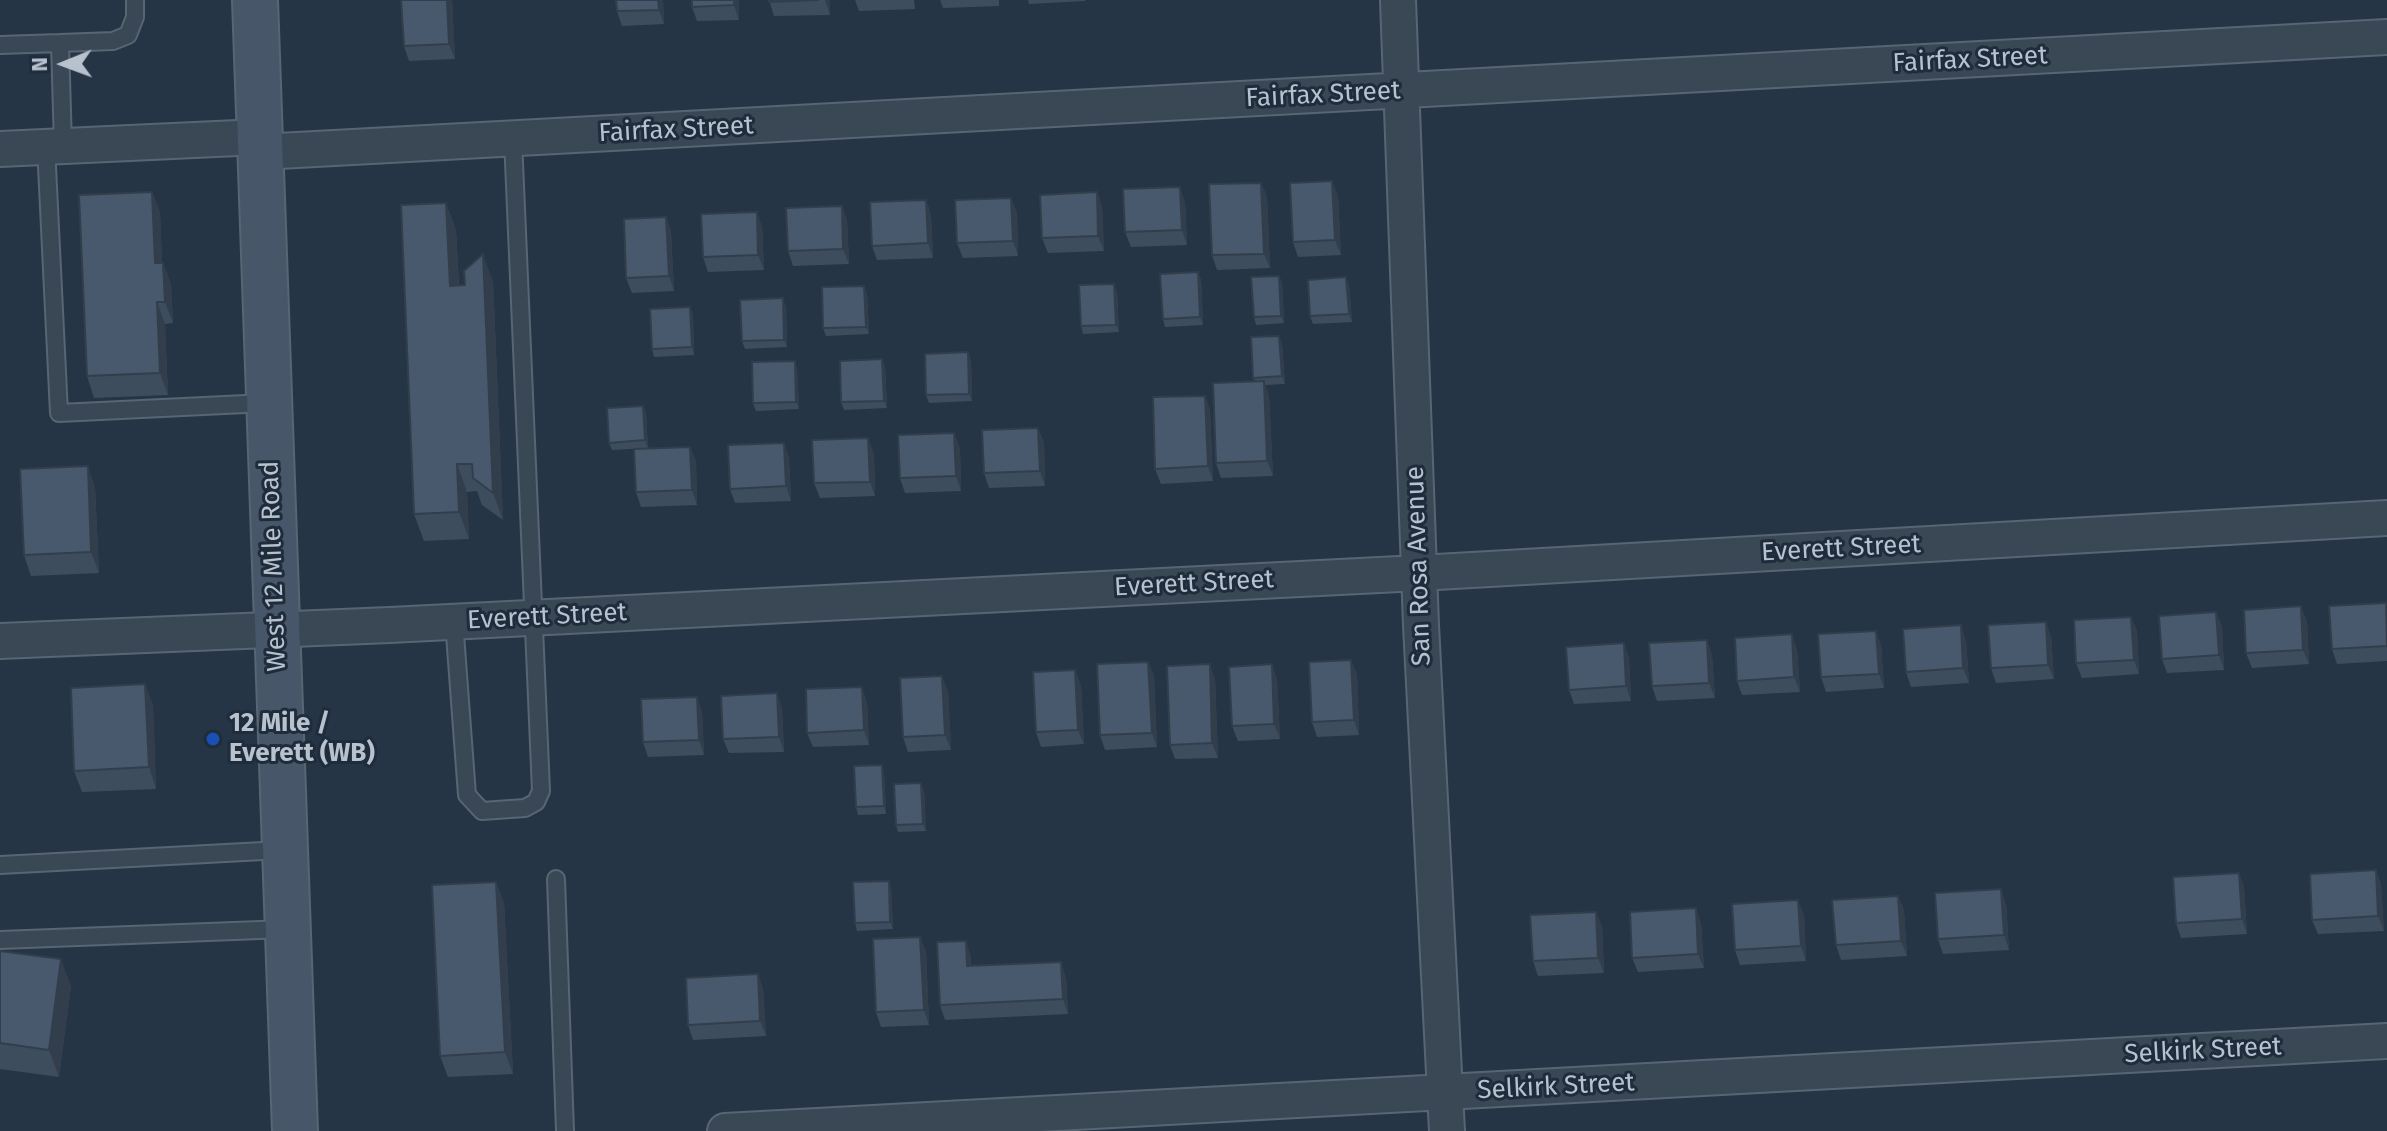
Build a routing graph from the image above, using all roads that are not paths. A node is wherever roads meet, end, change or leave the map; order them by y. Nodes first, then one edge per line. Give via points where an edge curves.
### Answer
1 (135, 0) edge
2 (255, 0) edge
3 (1398, 0) edge
4 (2387, 37) edge
5 (60, 43) junction
6 (0, 45) edge
7 (1402, 92) junction
8 (513, 139) junction
9 (259, 145) junction
10 (54, 146) junction
11 (0, 149) edge
12 (268, 403) junction
13 (2387, 518) edge
14 (1419, 573) junction
15 (534, 618) junction
16 (454, 621) junction
17 (276, 628) junction
18 (0, 641) edge
19 (284, 850) junction
20 (0, 865) edge
21 (556, 879) dead end
22 (286, 929) junction
23 (0, 940) edge
24 (2387, 1041) edge
25 (1445, 1093) junction
26 (295, 1131) edge
27 (565, 1131) edge
28 (725, 1131) edge
29 (1447, 1131) edge

1 - 5 lane via 128,35 113,41
2 - 9 main road, West 12 Mile Road
3 - 7 street, San Rosa Avenue
4 - 7 street, Fairfax Street
5 - 6 lane
5 - 10 lane
7 - 8 street, Fairfax Street
7 - 14 street, San Rosa Avenue
8 - 9 street, Fairfax Street
8 - 15 lane
9 - 10 street, Fairfax Street
9 - 12 main road, West 12 Mile Road
10 - 11 street, Fairfax Street
10 - 12 lane via 59,413
12 - 17 main road, West 12 Mile Road
13 - 14 street, Everett Street
14 - 15 street, Everett Street
14 - 25 street, San Rosa Avenue
15 - 16 street, Everett Street
15 - 16 lane via 541,791 525,808 482,811 467,795
16 - 17 street, Everett Street
17 - 18 street, Everett Street
17 - 19 main road, West 12 Mile Road
19 - 20 lane
19 - 22 main road, West 12 Mile Road
21 - 27 lane
22 - 23 lane
22 - 26 main road, West 12 Mile Road
24 - 25 street, Selkirk Street
25 - 28 street, Selkirk Street
25 - 29 street, San Rosa Avenue

